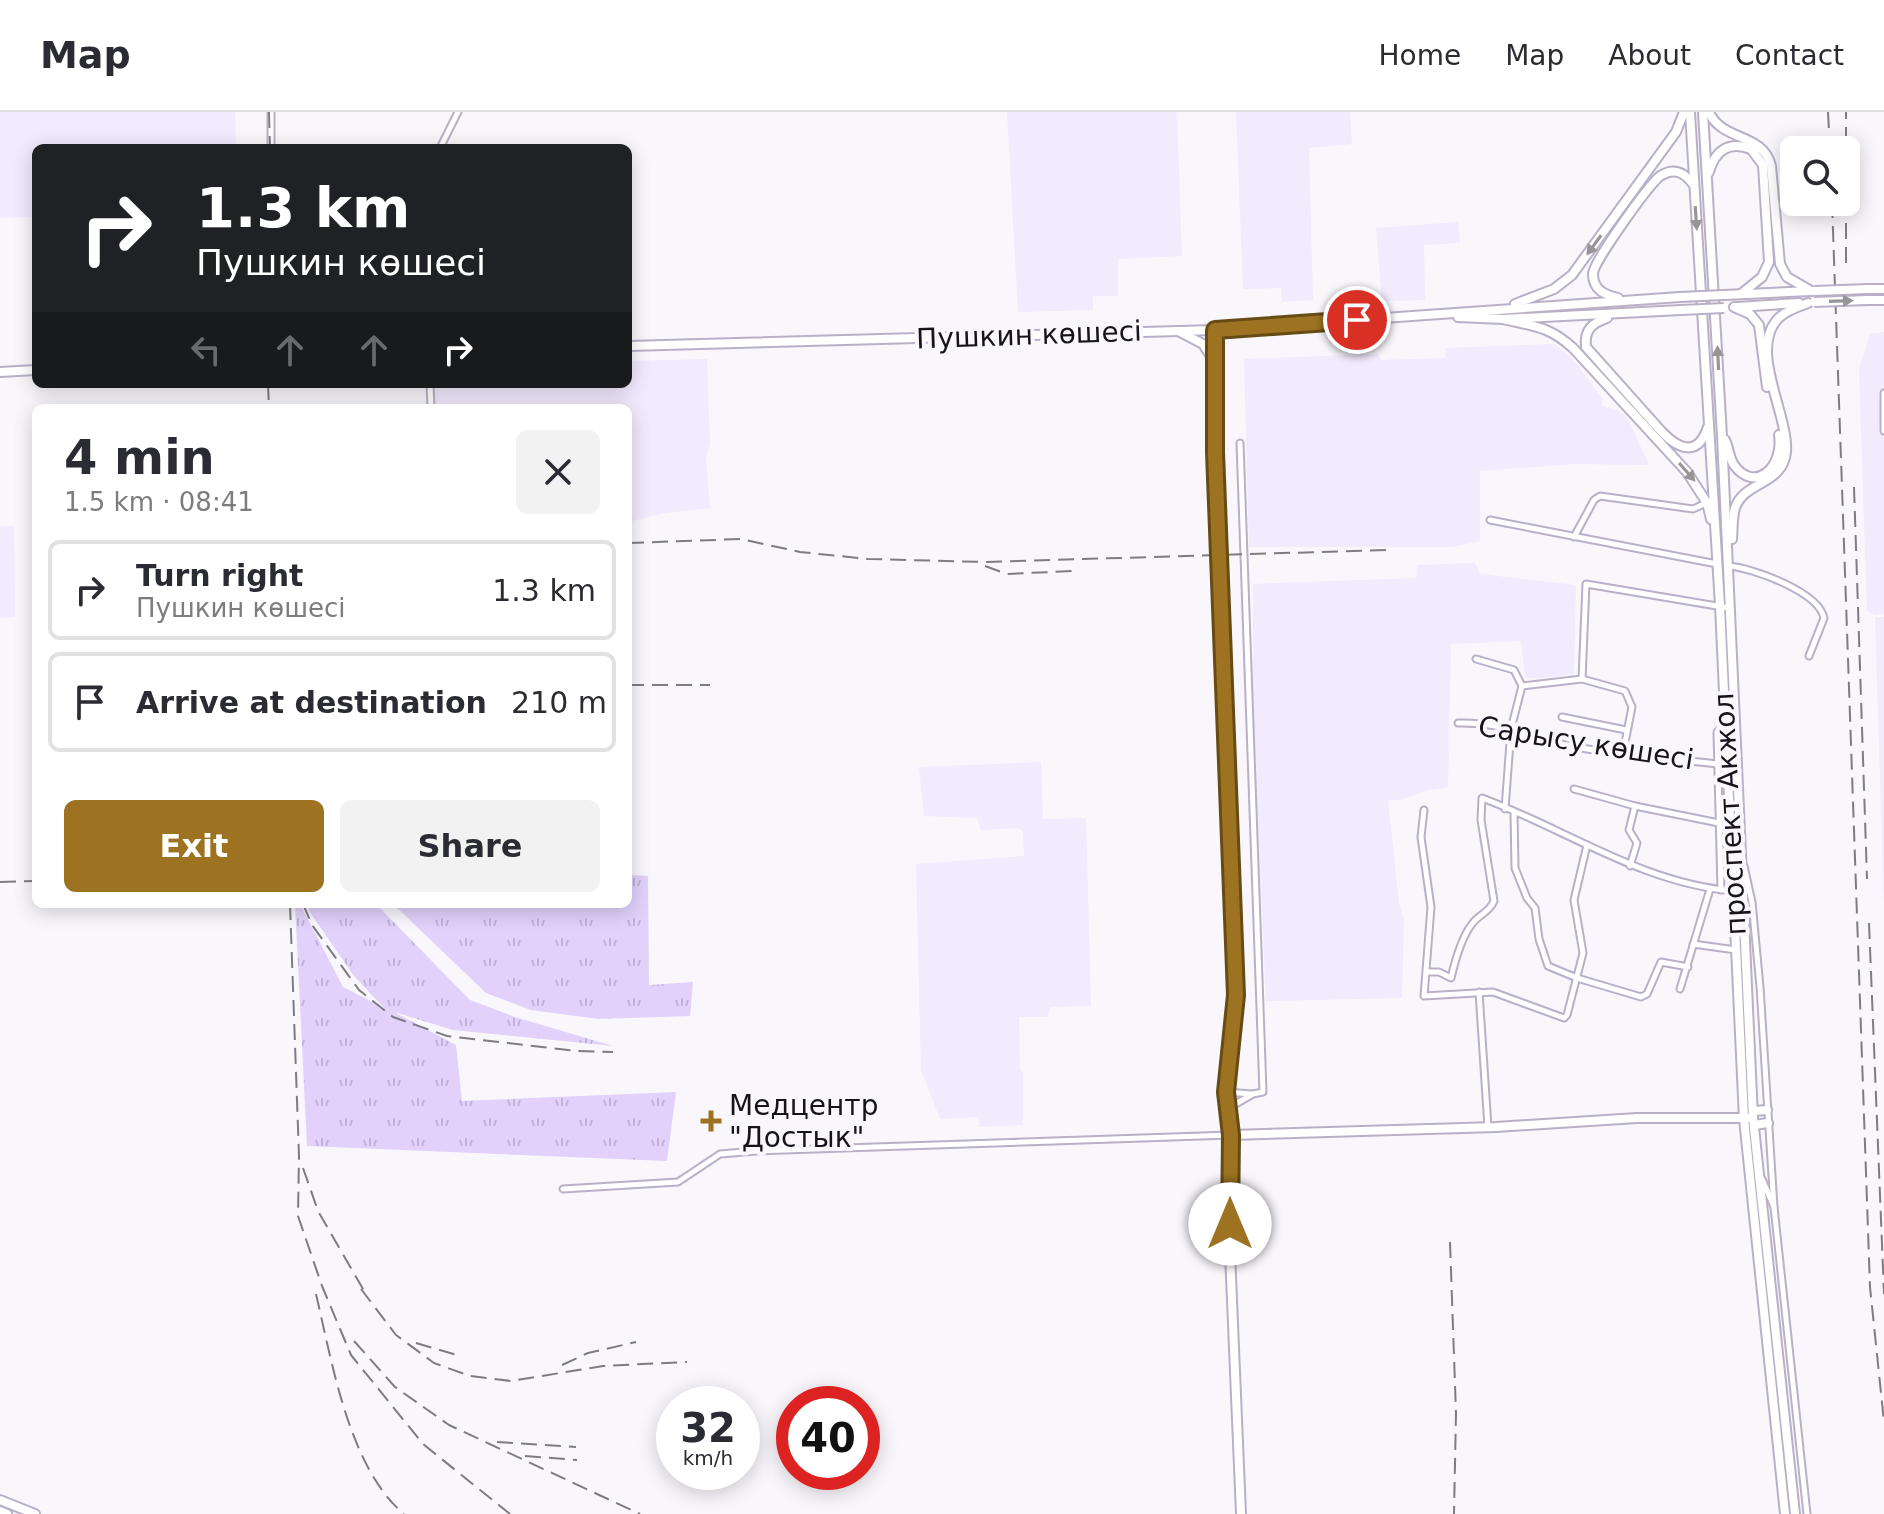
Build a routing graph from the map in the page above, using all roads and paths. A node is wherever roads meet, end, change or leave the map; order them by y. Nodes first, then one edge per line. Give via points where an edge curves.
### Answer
1 (271, 112) edge
2 (458, 112) edge
3 (1687, 112) edge
4 (1706, 112) edge
5 (271, 144) edge
6 (442, 144) edge
7 (1694, 185) junction
8 (1708, 185) junction
9 (1884, 289) edge
10 (1813, 291) junction
11 (1741, 294) junction
12 (1626, 300) junction
13 (1884, 300) edge
14 (1811, 302) junction
15 (1734, 307) junction
16 (1505, 308) junction
17 (1619, 314) junction
18 (1429, 316) junction
19 (1503, 319) junction
20 (1176, 330) junction
21 (1215, 330) junction
22 (632, 346) edge
23 (1214, 361) junction
24 (32, 370) edge
25 (0, 372) edge
26 (1884, 393) edge
27 (1709, 423) junction
28 (1884, 431) edge
29 (1722, 436) junction
30 (1240, 443) dead end
31 (1707, 503) junction
32 (1490, 520) dead end
33 (1716, 537) junction
34 (1574, 538) junction
35 (1728, 555) junction
36 (1718, 564) junction
37 (1729, 566) junction
38 (1725, 607) junction
39 (1809, 656) dead end
40 (1476, 659) dead end
41 (1582, 679) junction
42 (1522, 686) junction
43 (1562, 717) dead end
44 (1458, 723) dead end
45 (1726, 723) junction
46 (1511, 729) junction
47 (1626, 730) junction
48 (1623, 753) junction
49 (1717, 764) junction
50 (1574, 789) dead end
51 (1635, 806) junction
52 (1505, 809) junction
53 (1424, 810) dead end
54 (1514, 812) junction
55 (1719, 823) junction
56 (1587, 845) junction
57 (1742, 859) junction
58 (1630, 866) junction
59 (1710, 889) junction
60 (1721, 890) junction
61 (1733, 891) junction
62 (1693, 944) junction
63 (1736, 950) junction
64 (1688, 967) junction
65 (1427, 972) junction
66 (1451, 978) junction
67 (1577, 978) junction
68 (1680, 989) dead end
69 (1479, 992) junction
70 (1450, 993) junction
71 (1226, 1092) junction
72 (1253, 1094) junction
73 (1227, 1109) junction
74 (1767, 1110) junction
75 (1751, 1118) junction
76 (1768, 1123) junction
77 (1488, 1127) junction
78 (1231, 1135) junction
79 (1758, 1171) junction
80 (563, 1189) dead end
81 (1774, 1207) junction
82 (1778, 1394) junction
83 (0, 1500) edge
84 (0, 1511) edge
85 (7, 1514) edge
86 (35, 1514) edge
87 (1241, 1514) edge
88 (1785, 1514) edge
89 (1795, 1514) edge
90 (1807, 1514) edge

1 - 5 street
2 - 6 street
3 - 7 main road, проспект Акжол
3 -> 16 main road via 1572,275 1548,292
4 - 8 main road, проспект Акжол
4 - 10 main road via 1720,128 1751,140 1768,157 1780,264 1787,277
7 - 12 main road via 1678,171 1660,176 1595,266 1599,291
7 -> 27 main road, проспект Акжол
8 - 11 main road via 1713,160 1726,148 1746,147 1762,162 1769,262 1760,279
29 -> 8 main road, проспект Акжол
9 - 10 main road, bridge
10 - 11 main road
11 - 12 main road, bridge
12 - 16 main road
14 -> 13 main road, bridge
14 - 15 main road
14 - 35 main road via 1777,319 1771,330 1771,383 1785,457 1777,474 1740,499
15 - 17 main road, bridge
15 - 29 main road via 1759,325 1780,441 1777,462 1766,474 1747,475 1734,465
16 - 18 main road
17 - 19 main road
17 - 27 main road via 1590,327 1585,340 1589,353 1673,444 1695,446
18 - 19 main road
18 - 21 main road, Пушкин көшесі
19 -> 31 main road via 1536,325 1567,342 1687,472
20 - 21 main road, Пушкин көшесі
20 - 22 main road, Пушкин көшесі
20 - 23 main road via 1199,341
21 - 23 main road
23 - 71 main road via 1236,995
24 - 25 main road
26 - 28 street
27 - 33 main road, проспект Акжол
29 - 35 main road, проспект Акжол
30 - 72 street via 1263,1079 1263,1092
31 - 33 main road
31 - 34 street via 1693,509 1600,496
32 - 34 street
33 - 36 main road, проспект Акжол
34 - 36 street
35 - 37 main road, проспект Акжол
36 - 38 main road, проспект Акжол
37 - 38 main road, проспект Акжол
37 - 39 street via 1765,574 1818,604 1824,618
38 - 41 street via 1586,584
38 - 45 main road, проспект Акжол
38 - 57 main road, проспект Акжол
40 - 42 street via 1514,670
41 - 42 street
41 - 47 street via 1625,691 1632,707
42 - 46 street
43 - 47 street
44 - 46 street, Сарысу көшесі
45 - 49 street, Сарысу көшесі via 1717,732
45 - 61 main road, проспект Акжол
46 - 48 street, Сарысу көшесі
46 - 52 street
47 - 48 street
48 - 49 street, Сарысу көшесі
49 - 55 street
50 - 51 street
51 - 55 street
51 - 58 street via 1629,830 1637,843
52 - 54 street
52 - 66 street via 1482,798 1494,901 1470,927
53 - 65 street via 1421,837 1431,907
54 - 56 street
54 - 67 street via 1515,868 1535,908 1548,966
55 - 60 street
56 - 58 street
56 - 67 street via 1574,893 1583,945
57 - 74 street via 1752,902
57 - 75 main road, проспект Акжол
58 - 59 street
59 - 60 street
59 - 62 street
60 - 61 street
61 - 63 main road, проспект Акжол
62 - 63 street
62 - 64 street
63 - 75 main road, проспект Акжол
64 - 67 street via 1661,962 1641,997
64 - 68 street
65 - 66 street
65 - 70 street via 1424,996
66 - 70 street
67 - 69 street via 1567,1015 1559,1019 1493,992
69 - 70 street
69 - 77 street
71 - 72 street
71 - 73 main road
72 - 73 street
73 - 78 main road
74 - 75 main road
74 - 76 street
75 - 76 main road
75 - 77 main road
75 - 79 main road, проспект Акжол
75 - 82 main road, проспект Акжол
76 - 81 street
77 - 78 main road
78 - 80 street via 756,1151 720,1154 678,1182
78 - 87 main road via 1230,1253
79 - 81 street
79 - 82 main road, проспект Акжол
81 - 90 street
82 - 88 main road, проспект Акжол
82 - 89 main road, проспект Акжол
83 - 86 main road
84 - 85 main road

